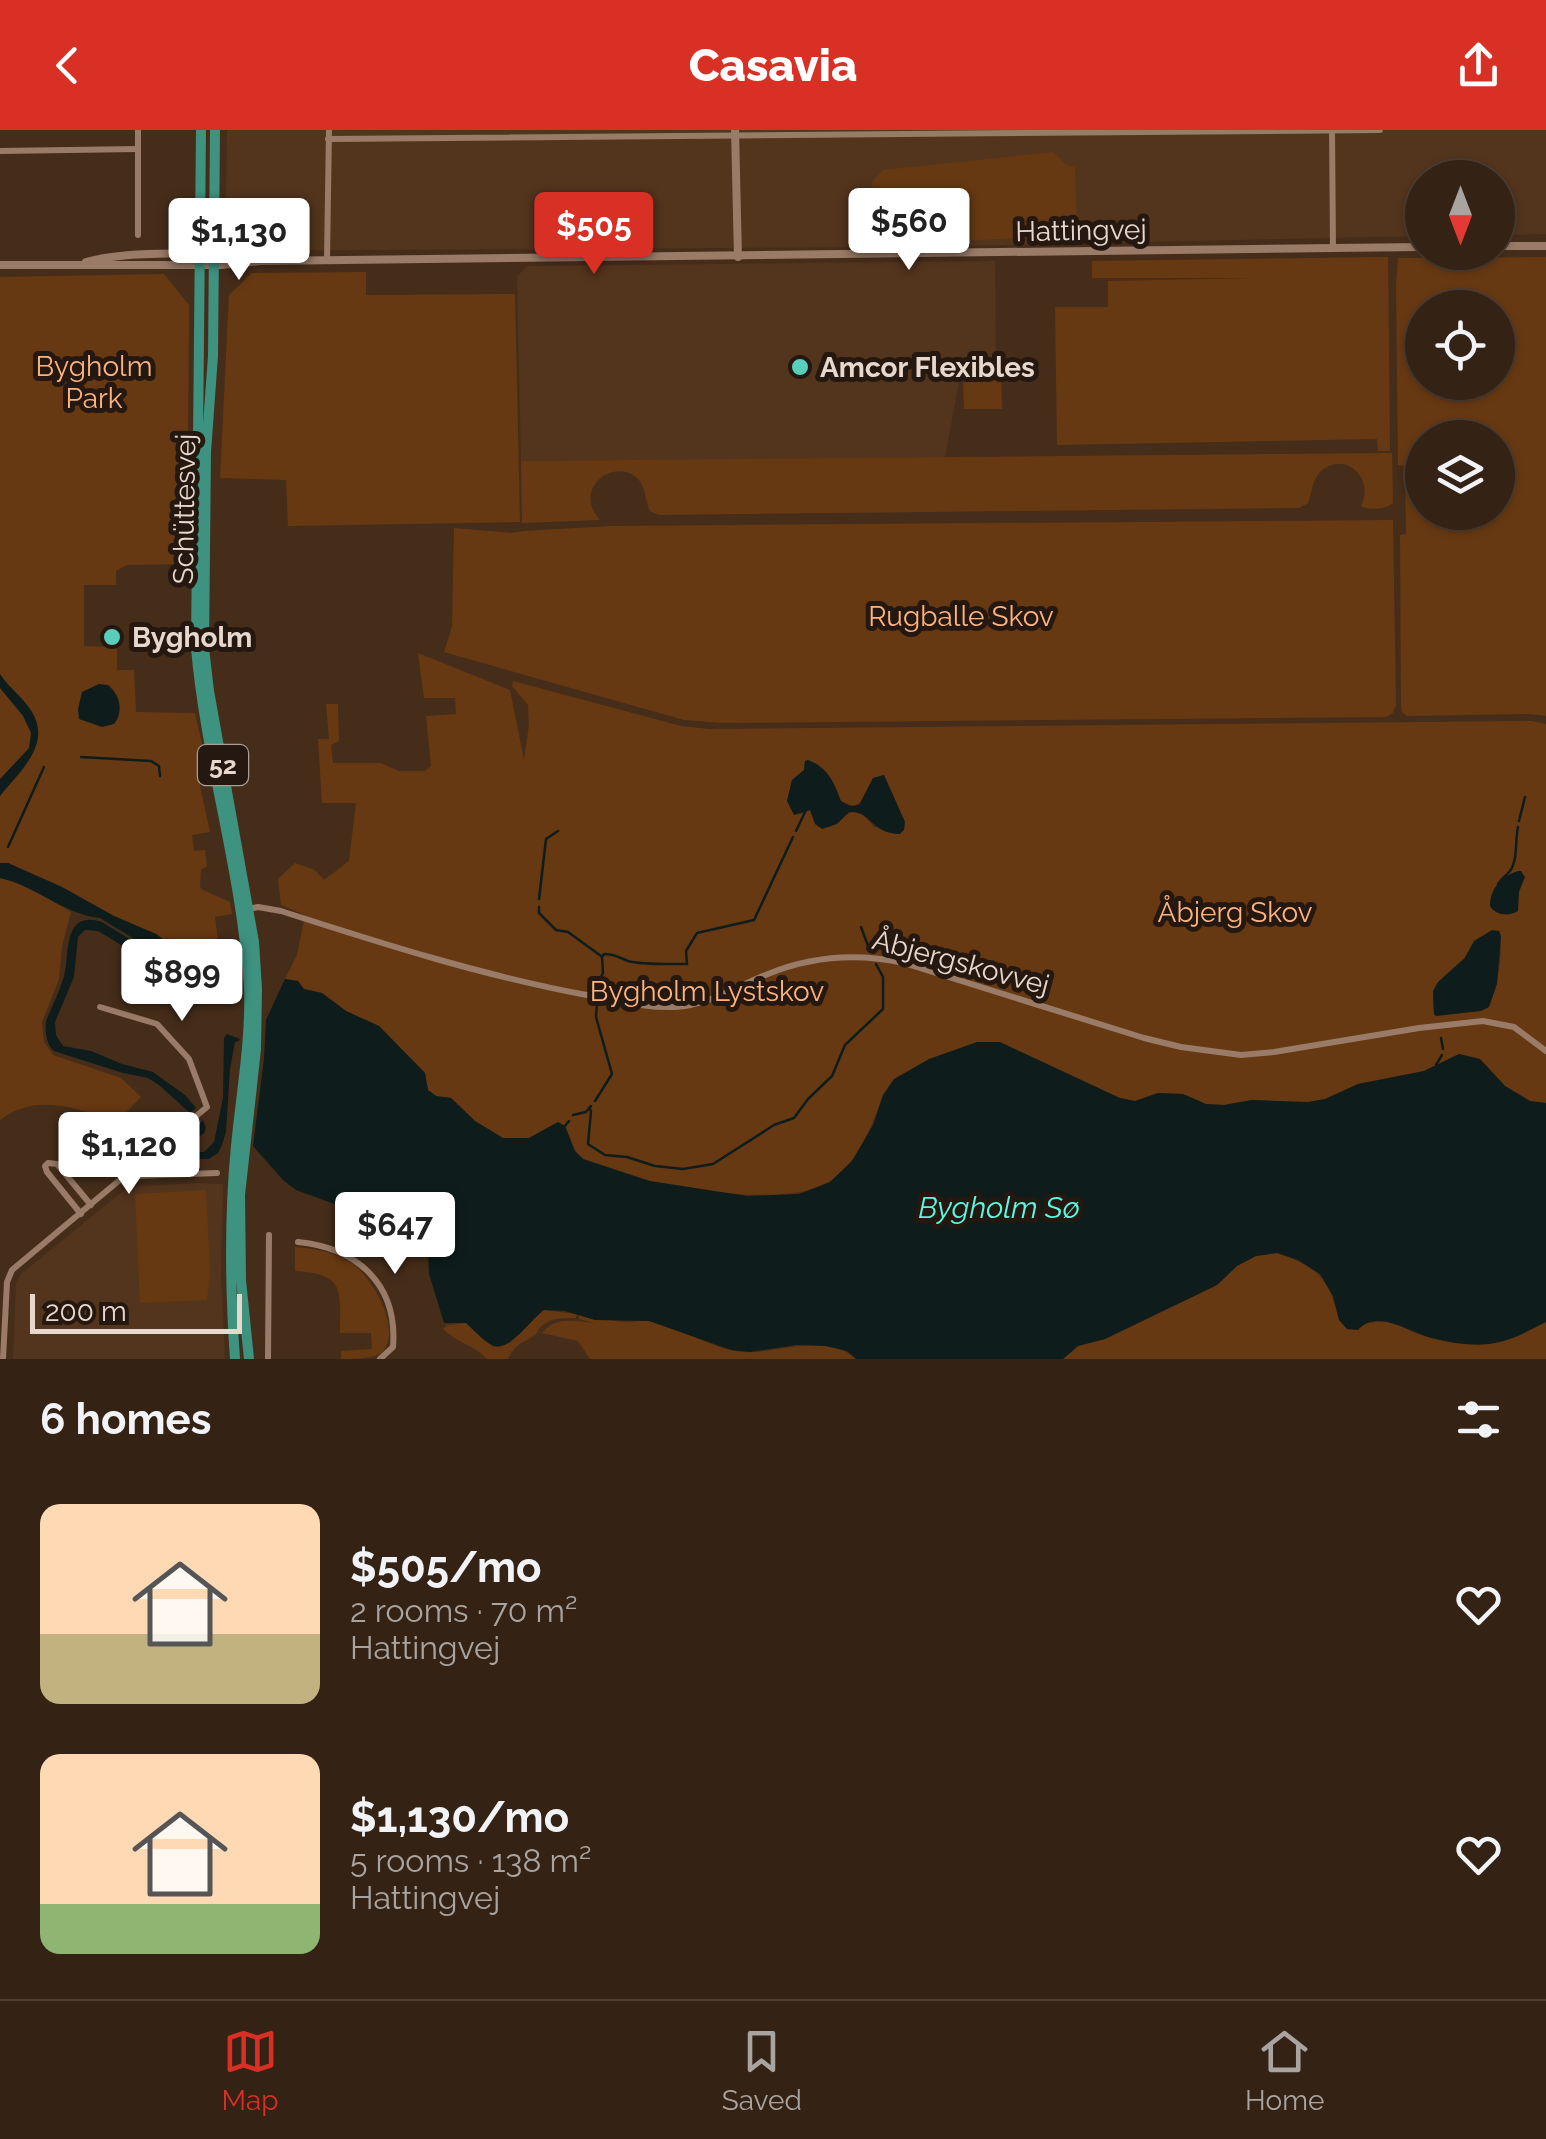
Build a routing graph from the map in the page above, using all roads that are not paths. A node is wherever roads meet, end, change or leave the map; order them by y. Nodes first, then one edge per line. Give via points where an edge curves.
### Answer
1 (138, 130) edge
2 (201, 130) edge
3 (215, 130) edge
4 (328, 130) edge
5 (1332, 130) edge
6 (1380, 130) edge
7 (1122, 131) edge
8 (917, 132) edge
9 (735, 133) edge
10 (463, 134) edge
11 (593, 134) edge
12 (328, 140) junction
13 (138, 149) junction
14 (0, 151) edge
15 (138, 236) dead end
16 (1515, 246) edge
17 (1546, 246) edge
18 (1405, 248) edge
19 (1333, 249) junction
20 (738, 256) junction
21 (199, 260) junction
22 (214, 260) junction
23 (327, 260) junction
24 (0, 265) edge
25 (250, 908) junction
26 (100, 1007) dead end
27 (1546, 1051) edge
28 (217, 1173) dead end
29 (128, 1174) junction
30 (90, 1205) junction
31 (80, 1214) junction
32 (268, 1235) dead end
33 (298, 1242) dead end
34 (4, 1359) edge
35 (235, 1359) edge
36 (248, 1359) edge
37 (268, 1359) edge
38 (380, 1359) edge

1 - 13 street
2 - 21 main road, 52
3 - 22 main road, 52
4 - 12 street
5 - 6 street
5 - 7 street
5 - 19 street
7 - 8 street
8 - 9 street
9 - 11 street
9 - 20 street
10 - 11 street
10 - 12 street
12 - 23 street
13 - 14 street
13 - 15 street
16 - 17 street
18 - 19 street, Hattingvej
19 - 20 street, Hattingvej
20 - 23 street, Hattingvej
21 - 22 street, Hattingvej
21 - 24 street, Hattingvej
21 - 35 main road, Schüttesvej / 52 via 196,648 249,990 232,1195
22 - 23 street, Hattingvej
22 - 25 main road, Schüttesvej / 52 via 204,648
25 - 27 street, Åbjergskovvej via 281,911 550,988 657,1006 701,1003 790,966 852,956 904,963 1195,1049 1274,1052 1483,1021 1514,1028
25 - 36 main road, Schüttesvej / 52 via 258,1021 240,1244
26 - 29 street via 157,1024 189,1059 207,1103
28 - 29 street
29 - 30 street
30 - 31 street
30 - 31 street via 50,1162 46,1172
31 - 34 street via 8,1275
32 - 37 street
33 - 38 street via 335,1249 374,1277 394,1330 393,1347

